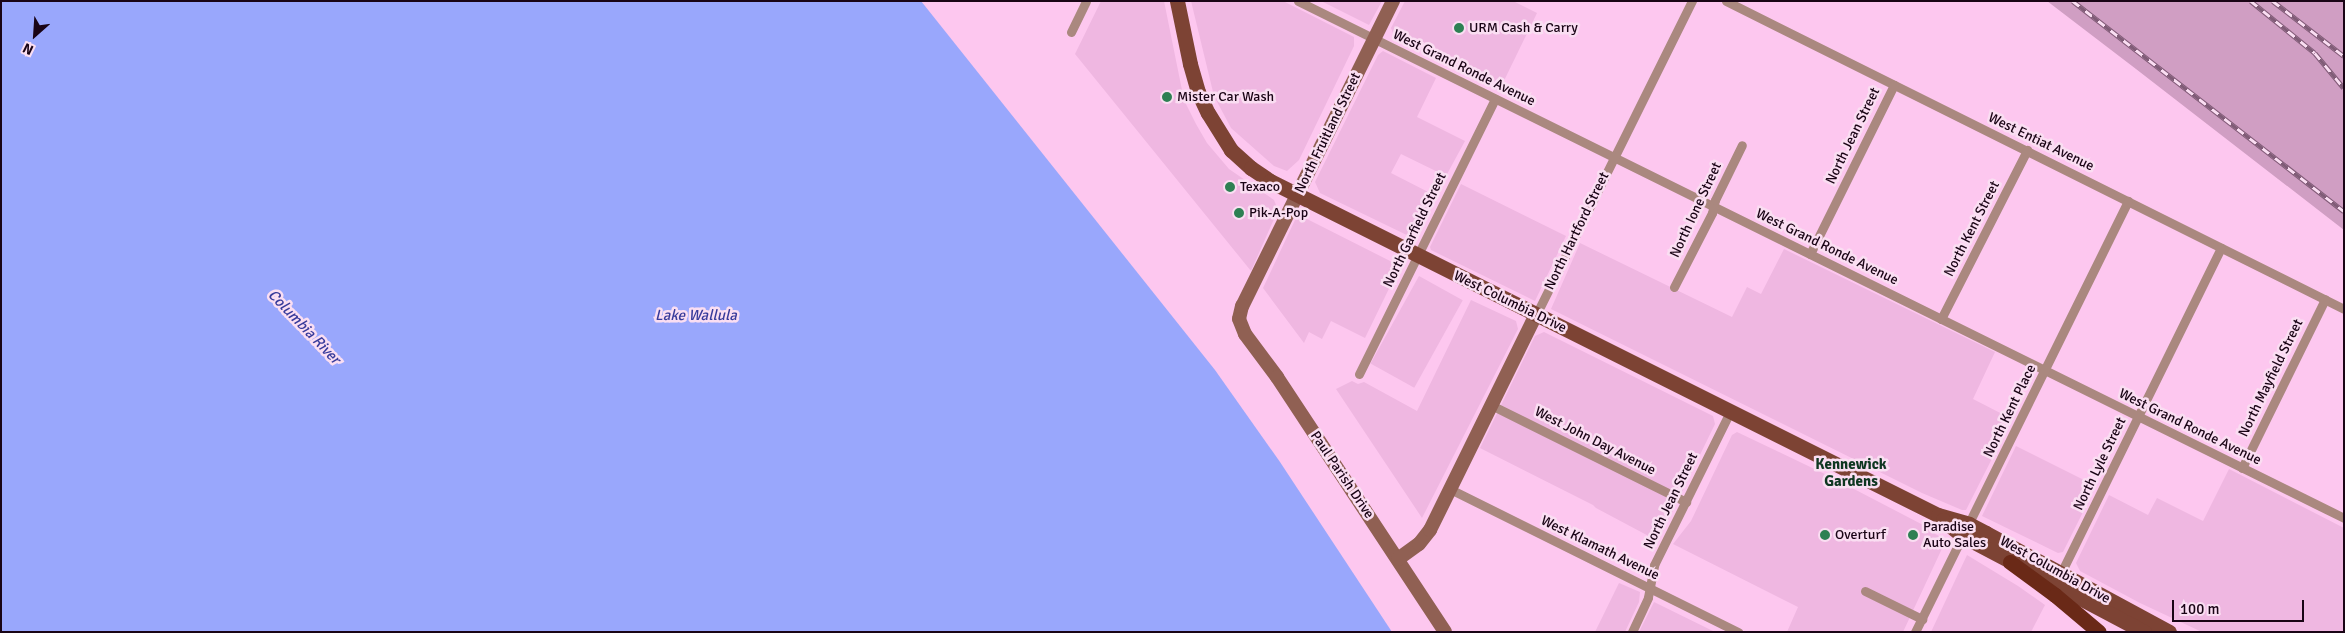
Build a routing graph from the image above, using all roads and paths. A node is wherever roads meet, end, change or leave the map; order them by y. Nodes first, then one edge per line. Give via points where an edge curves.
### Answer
1 (1086, 1) edge
2 (1177, 1) edge
3 (1298, 1) edge
4 (1394, 1) edge
5 (1692, 1) edge
6 (1726, 1) edge
7 (1070, 32) dead end
8 (1375, 39) junction
9 (1894, 85) junction
10 (1495, 98) junction
11 (1742, 145) dead end
12 (2027, 150) junction
13 (1614, 158) junction
14 (1297, 196) junction
15 (2128, 201) junction
16 (1713, 206) junction
17 (2221, 248) junction
18 (1810, 254) junction
19 (1417, 256) junction
20 (1674, 287) dead end
21 (2325, 299) junction
22 (2344, 308) edge
23 (1536, 316) junction
24 (1239, 319) joint
25 (1941, 319) junction
26 (2045, 371) junction
27 (1359, 374) dead end
28 (1491, 405) junction
29 (1730, 412) junction
30 (2138, 417) junction
31 (2242, 468) junction
32 (1450, 489) junction
33 (1686, 502) junction
34 (2344, 518) edge
35 (1966, 530) junction
36 (1398, 559) junction
37 (2010, 562) junction
38 (2058, 580) junction
39 (1649, 588) junction
40 (1866, 592) dead end
41 (1922, 619) junction
42 (1445, 632) edge
43 (1632, 632) edge
44 (1738, 632) edge
45 (1915, 632) edge
46 (2099, 632) edge
47 (2144, 632) edge
48 (2169, 632) edge

1 - 7 street
2 - 14 main road, West Columbia Drive via 1198,92 1220,134 1251,168
3 - 8 street, West Grand Ronde Avenue
4 - 8 street, North Fruitland Street
5 - 13 street, North Hartford Street
6 - 9 street, West Entiat Avenue
8 - 10 street, West Grand Ronde Avenue
8 - 14 street, North Fruitland Street
9 - 12 street, West Entiat Avenue
9 - 18 street, North Jean Street
10 - 13 street, West Grand Ronde Avenue
10 - 19 street, North Garfield Street
11 - 16 street, North Ione Street
12 - 15 street, West Entiat Avenue
12 - 25 street, North Kent Street
13 - 16 street, West Grand Ronde Avenue
13 - 23 street, North Hartford Street
14 - 19 main road, West Columbia Drive
14 - 24 street, North Fruitland Street via 1242,306
15 - 17 street, West Entiat Avenue
15 - 26 street, North Kent Place
16 - 18 street, West Grand Ronde Avenue
16 - 20 street, North Ione Street
17 - 21 street, West Entiat Avenue
17 - 30 street, North Lyle Street
18 - 25 street, West Grand Ronde Avenue
19 - 23 main road, West Columbia Drive
19 - 27 street, North Garfield Street
21 - 22 street, West Entiat Avenue
21 - 31 street, North Mayfield Street
23 - 28 street, North Hartford Street
23 - 29 main road, West Columbia Drive
24 - 36 street, Paul Parish Drive via 1245,334
25 - 26 street, West Grand Ronde Avenue
26 - 30 street, West Grand Ronde Avenue
26 - 35 street, North Kent Place
28 - 32 street, North Hartford Street
28 - 33 street, West John Day Avenue
29 - 33 street, North Jean Street
29 - 35 main road, West Columbia Drive
30 - 31 street, West Grand Ronde Avenue
30 - 38 street, North Lyle Street
31 - 34 street, West Grand Ronde Avenue
32 - 36 street, North Hartford Street via 1427,534
32 - 39 street, West Klamath Avenue
33 - 39 street, North Jean Street via 1654,565
35 - 37 main road, West Columbia Drive
35 - 38 main road, West Columbia Drive
35 - 41 street, North Kent Place
36 - 42 street, Paul Parish Drive
37 - 38 main road, West Columbia Drive
37 - 46 highway
38 - 47 main road, West Columbia Drive
38 - 48 main road, West Columbia Drive
39 - 43 street, North Jean Street via 1644,608
39 - 44 street, West Klamath Avenue
40 - 41 street
41 - 45 street, North Kent Place

